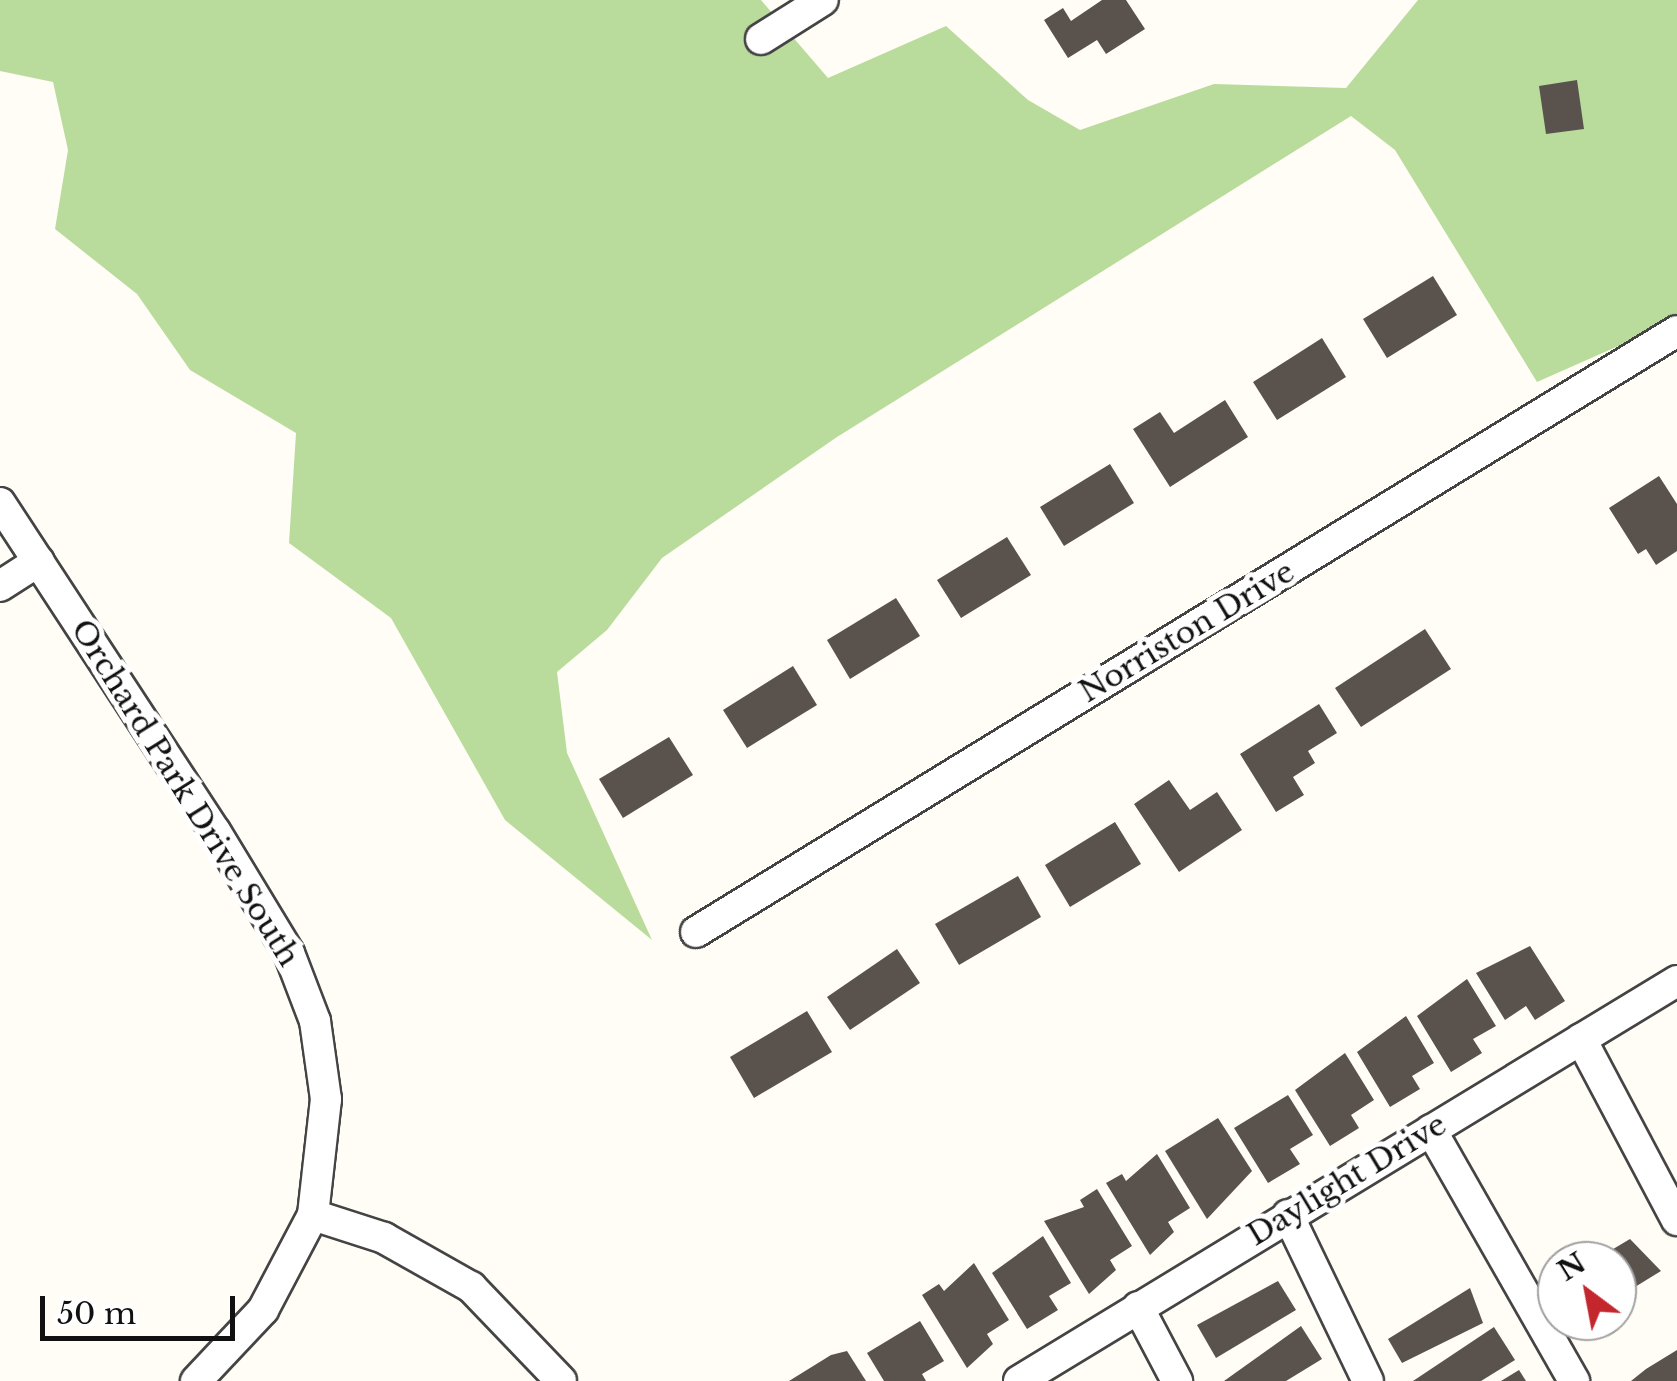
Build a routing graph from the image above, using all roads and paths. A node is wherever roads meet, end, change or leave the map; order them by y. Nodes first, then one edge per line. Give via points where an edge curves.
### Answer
1 (824, 0) edge
2 (761, 40) dead end
3 (1677, 331) edge
4 (0, 503) edge
5 (39, 562) junction
6 (0, 586) edge
7 (696, 932) dead end
8 (1677, 981) edge
9 (1582, 1039) junction
10 (1431, 1130) junction
11 (1288, 1214) junction
12 (313, 1215) junction
13 (1677, 1220) edge
14 (1138, 1307) junction
15 (196, 1381) edge
16 (561, 1381) edge
17 (1019, 1381) edge
18 (1176, 1381) edge
19 (1368, 1381) edge
20 (1574, 1381) edge

1 - 2 street
3 - 7 street, Norriston Drive
4 - 5 street, Orchard Park Drive South
5 - 6 street
5 - 12 street, Orchard Park Drive South via 298,974 326,1099
8 - 9 street, Daylight Drive
9 - 10 street, Daylight Drive
9 - 13 street
10 - 11 street, Daylight Drive
10 - 20 street
11 - 14 street, Daylight Drive
11 - 19 street
12 - 15 street via 263,1310
12 - 16 street via 384,1238 471,1288
14 - 17 street, Daylight Drive
14 - 18 street

